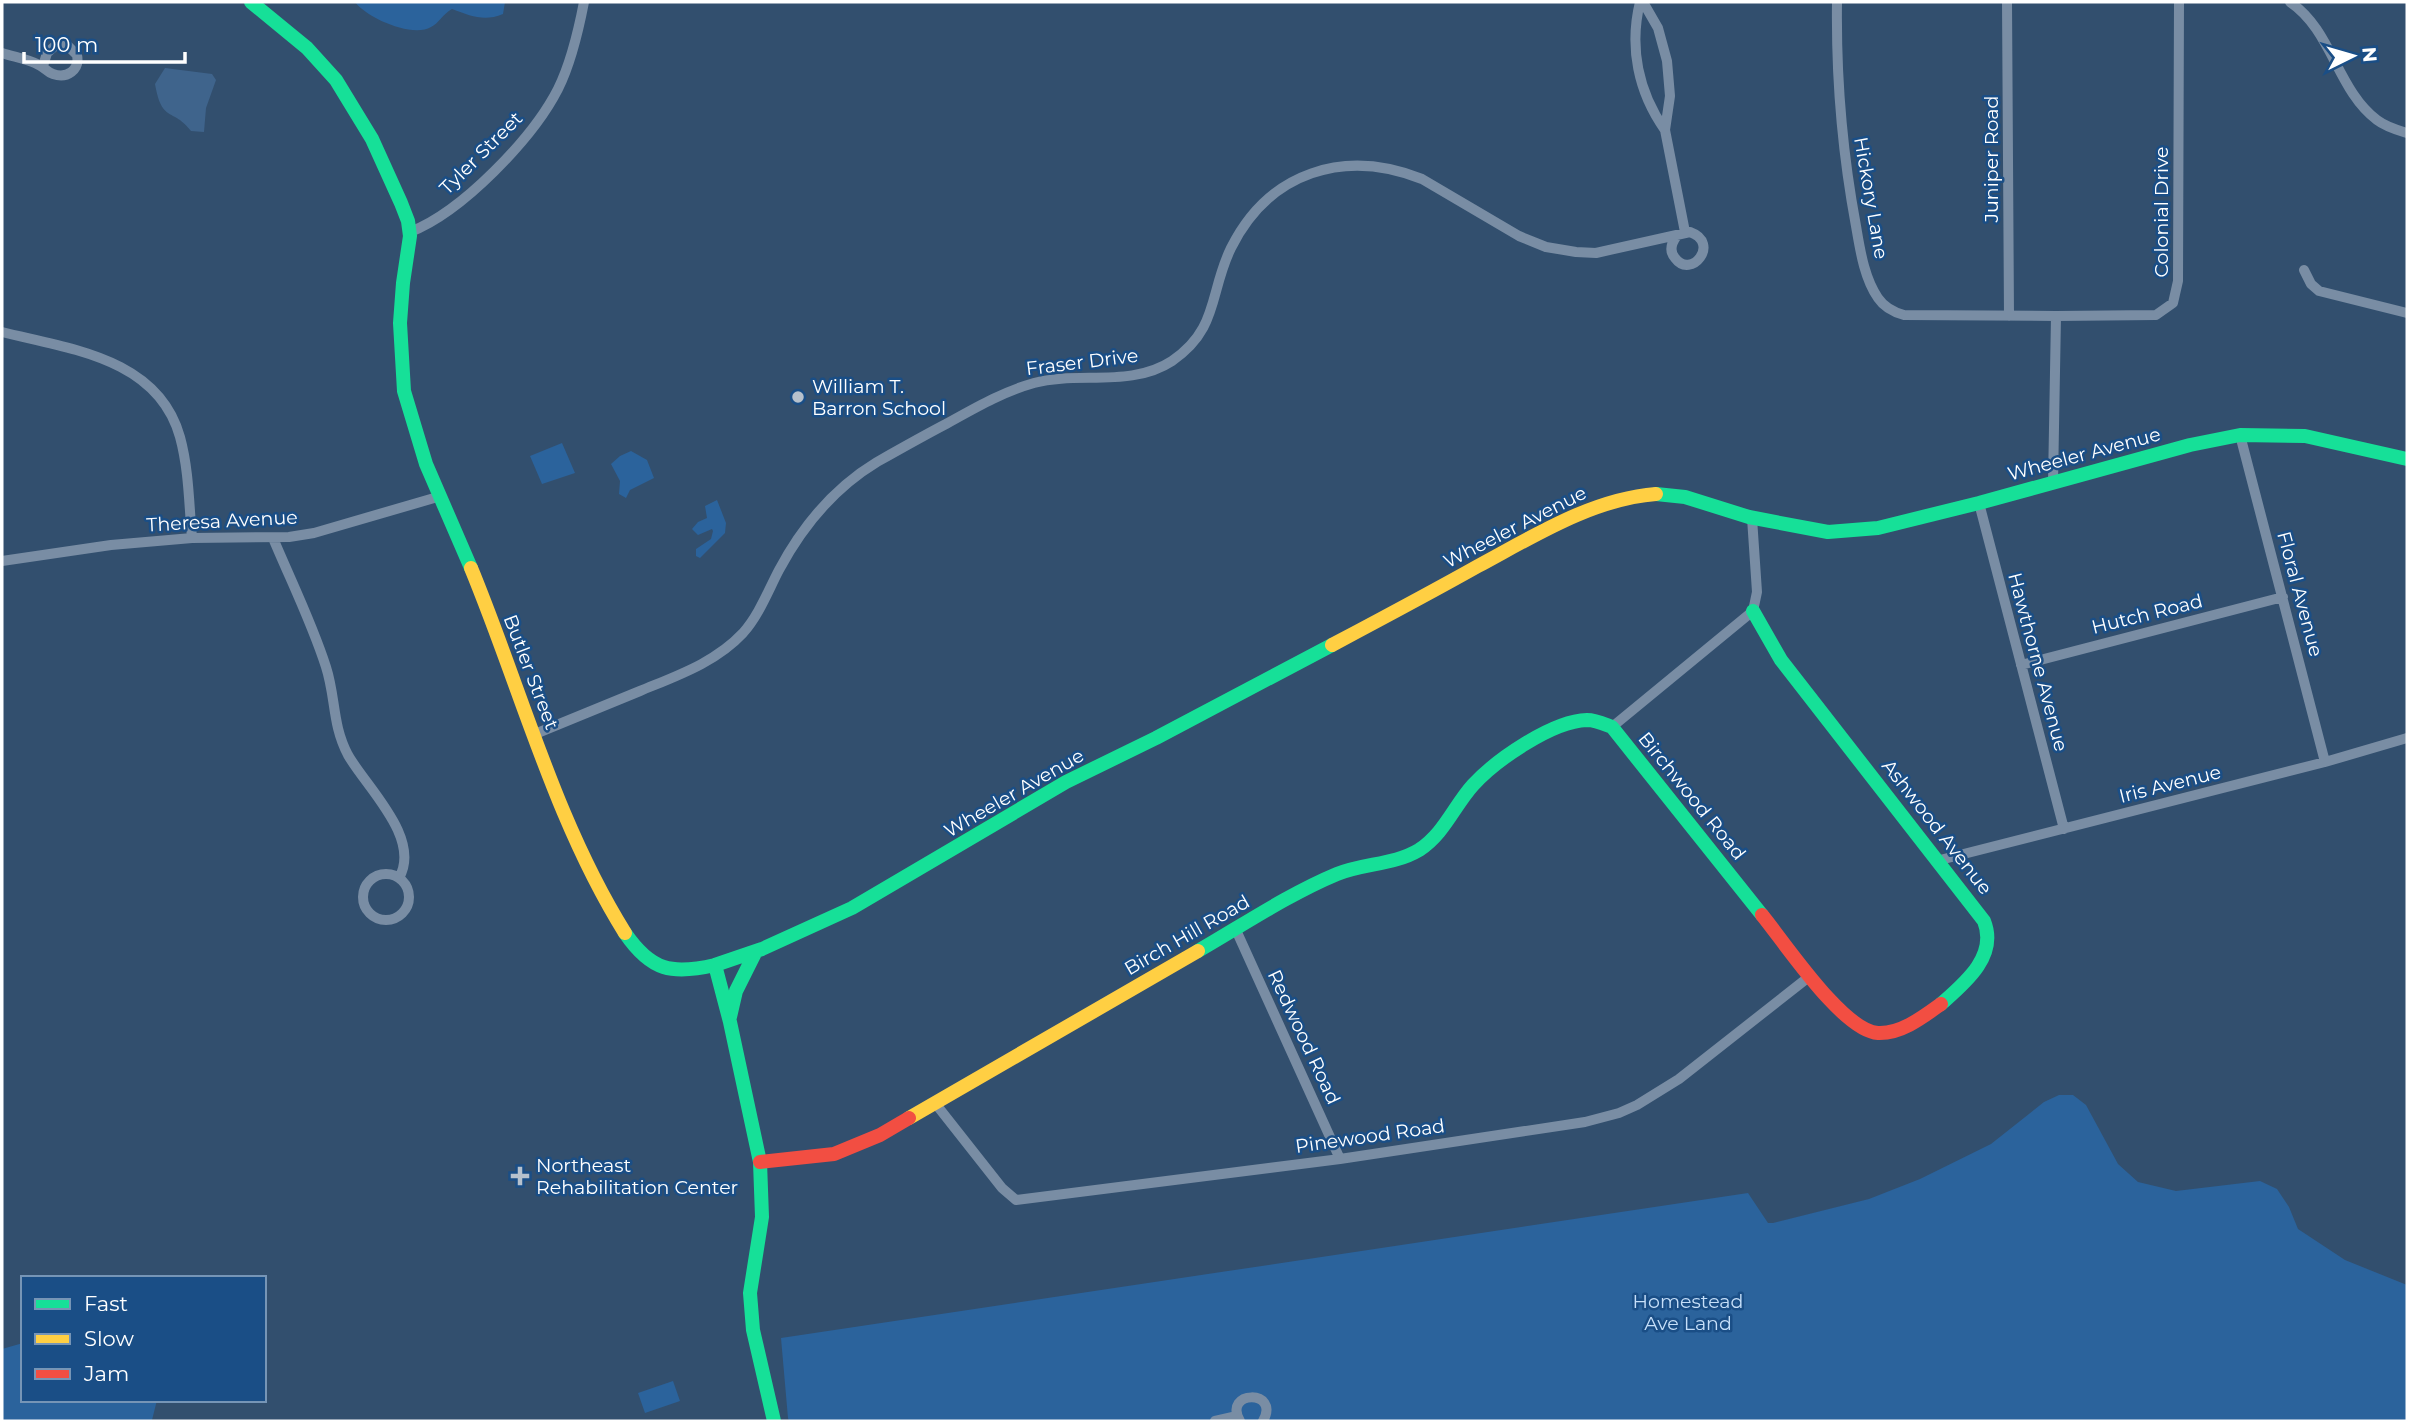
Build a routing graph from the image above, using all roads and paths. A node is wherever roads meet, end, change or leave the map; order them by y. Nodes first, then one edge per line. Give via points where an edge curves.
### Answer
1 (251, 2) edge
2 (584, 2) edge
3 (1641, 2) edge
4 (1836, 2) edge
5 (2007, 2) edge
6 (2179, 2) edge
7 (2290, 2) edge
8 (2, 52) edge
9 (43, 66) dead end
10 (1665, 130) junction
11 (2407, 133) edge
12 (410, 232) junction
13 (2304, 270) dead end
14 (2407, 313) edge
15 (2009, 316) junction
16 (2056, 316) junction
17 (2, 332) edge
18 (2241, 435) junction
19 (2407, 459) edge
20 (2053, 482) junction
21 (441, 496) junction
22 (1979, 503) junction
23 (1752, 518) junction
24 (192, 538) junction
25 (273, 538) junction
26 (2, 561) edge
27 (2283, 597) junction
28 (1753, 611) junction
29 (2021, 665) junction
30 (1612, 727) junction
31 (535, 734) junction
32 (2407, 738) edge
33 (2325, 762) junction
34 (2064, 829) junction
35 (1940, 860) junction
36 (399, 877) junction
37 (1236, 930) junction
38 (755, 953) junction
39 (715, 965) junction
40 (1810, 976) junction
41 (730, 1021) junction
42 (1870, 1032) joint
43 (935, 1103) junction
44 (1340, 1159) junction
45 (760, 1162) junction
46 (1238, 1418) edge
47 (774, 1421) edge
48 (1215, 1421) edge
49 (1263, 1421) edge

1 - 12 street, Butler Street via 310,50 337,81 378,154
2 - 12 street, Tyler Street via 559,87 533,127 467,195 431,223
3 - 10 street via 1658,28 1667,61 1670,96
3 - 10 street via 1635,33 1637,67 1647,100
4 - 15 street, Hickory Lane via 1844,155 1859,244 1874,291 1886,307 1904,315
5 - 15 street, Juniper Road
6 - 16 street, Colonial Drive via 2176,296 2168,308 2150,316
7 - 11 street via 2317,30 2367,112
8 - 9 street
10 - 31 street, Fraser Drive via 1680,234 1596,253 1527,240 1406,172 1357,165 1308,174 1275,192 1242,227 1207,323 1183,353 1161,368 1137,375 1038,382 1013,390 880,460 821,507 792,548 754,618 731,645 698,667
12 - 21 street, Butler Street via 402,293 403,387 412,424
13 - 14 street via 2319,291
15 - 16 street, Hickory Lane
16 - 20 street
17 - 24 street via 108,360 151,387 166,406 181,440
18 - 19 street, Wheeler Avenue via 2305,436
18 - 20 street, Wheeler Avenue
18 - 27 street, Floral Avenue
20 - 22 street, Wheeler Avenue
21 - 25 street, Theresa Avenue via 314,533
21 - 31 street, Butler Street
22 - 23 street, Wheeler Avenue via 1853,531 1803,529
22 - 29 street, Hawthorne Avenue
23 - 28 street via 1757,593
23 - 38 street, Wheeler Avenue via 1660,494 1622,499 1586,511 1066,782 944,856
24 - 25 street, Theresa Avenue
24 - 26 street, Theresa Avenue
25 - 36 street via 323,659 343,745 400,838 404,862
27 - 29 street, Hutch Road
27 - 33 street, Floral Avenue
28 - 30 street, Birchwood Road
28 - 35 street, Ashwood Avenue via 1786,666
29 - 34 street, Hawthorne Avenue
30 - 37 street, Birch Hill Road via 1584,719 1553,730 1474,783 1437,834 1417,851 1335,875
30 - 40 street, Birchwood Road
31 - 39 street, Butler Street via 587,859 635,946 664,969
32 - 33 street, Iris Avenue
33 - 34 street, Iris Avenue
34 - 35 street, Iris Avenue
35 - 42 street, Ashwood Avenue via 1984,921 1989,945 1957,990 1937,1006 1896,1030
36 - 36 street via 408,889 405,910 393,919 372,916 362,900 365,887 380,874
37 - 43 street, Birch Hill Road
37 - 44 street, Redwood Road
38 - 39 street, Wheeler Avenue
38 - 41 street via 739,982
39 - 41 street
40 - 42 street, Birchwood Road via 1841,1013
40 - 44 street, Pinewood Road via 1679,1079 1619,1113
41 - 45 street
43 - 44 street, Pinewood Road via 1016,1200
43 - 45 street, Birch Hill Road via 846,1150
45 - 47 street via 762,1217 750,1293 753,1330
46 - 48 street
46 - 49 street via 1239,1403 1253,1397 1265,1406

